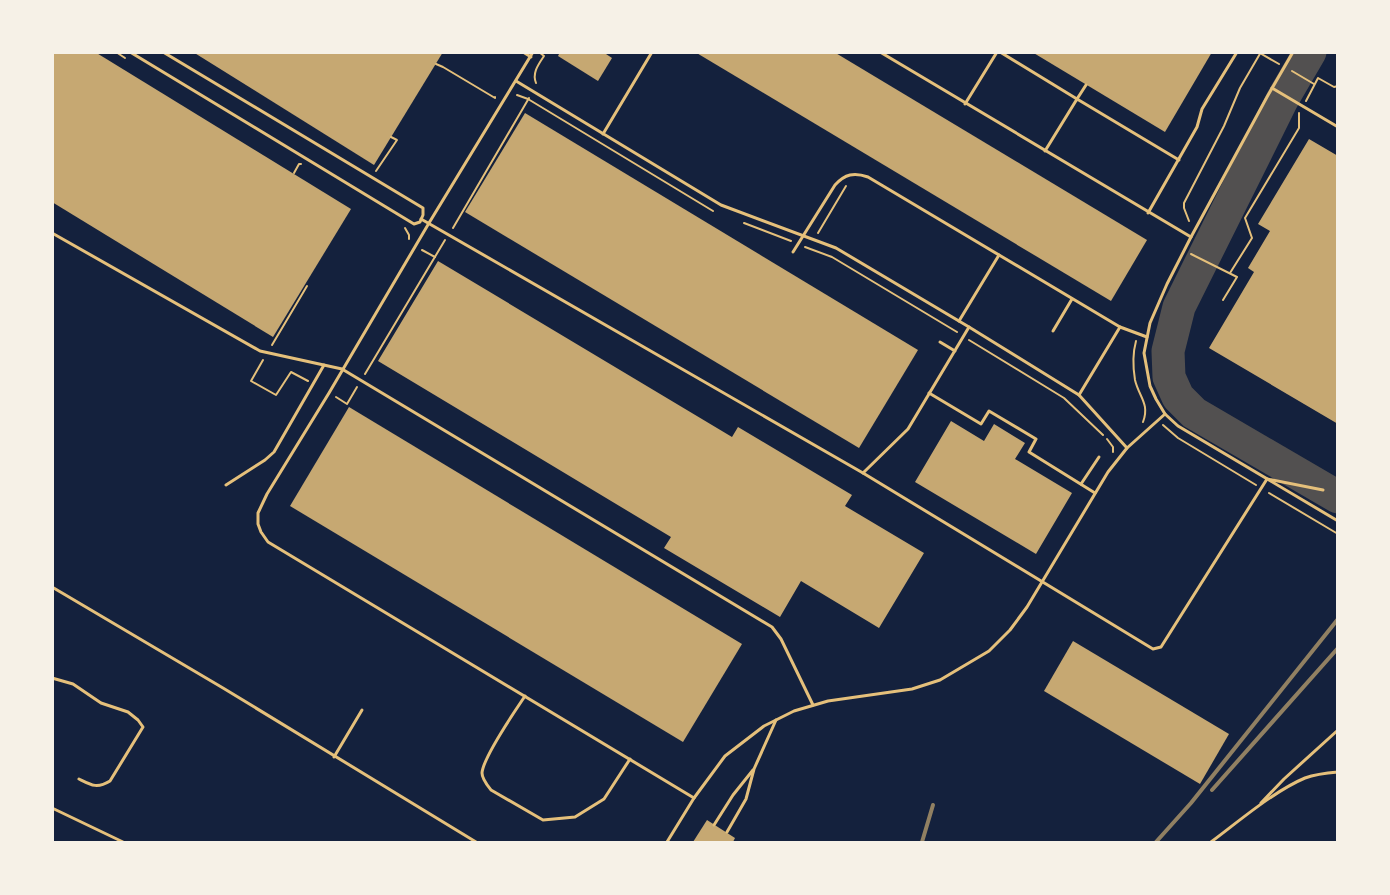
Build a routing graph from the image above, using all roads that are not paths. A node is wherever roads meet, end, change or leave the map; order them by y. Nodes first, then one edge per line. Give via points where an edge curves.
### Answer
1 (130, 52) edge
2 (163, 52) edge
3 (523, 52) edge
4 (533, 52) edge
5 (652, 52) edge
6 (880, 52) edge
7 (998, 52) edge
8 (1237, 52) edge
9 (1293, 52) edge
10 (531, 57) junction
11 (516, 81) junction
12 (1086, 85) dead end
13 (1272, 88) junction
14 (1077, 99) junction
15 (965, 104) junction
16 (1338, 127) edge
17 (603, 134) junction
18 (1045, 152) junction
19 (1179, 160) junction
20 (1148, 213) junction
21 (421, 219) junction
22 (429, 223) junction
23 (52, 233) edge
24 (804, 236) junction
25 (1191, 237) junction
26 (793, 252) dead end
27 (999, 255) junction
28 (1072, 299) junction
29 (959, 321) junction
30 (969, 327) junction
31 (1120, 327) junction
32 (1053, 330) dead end
33 (1147, 337) junction
34 (940, 342) dead end
35 (955, 351) junction
36 (324, 365) junction
37 (342, 369) junction
38 (929, 393) junction
39 (1079, 395) junction
40 (1165, 414) junction
41 (1127, 448) junction
42 (1099, 457) dead end
43 (863, 473) junction
44 (1267, 479) junction
45 (1082, 484) junction
46 (226, 485) dead end
47 (1323, 490) dead end
48 (1095, 493) junction
49 (1338, 521) edge
50 (1043, 581) junction
51 (52, 587) edge
52 (52, 678) edge
53 (525, 696) junction
54 (813, 705) junction
55 (362, 710) dead end
56 (776, 720) junction
57 (1338, 730) edge
58 (334, 757) junction
59 (630, 759) junction
60 (754, 769) junction
61 (1338, 772) edge
62 (79, 779) dead end
63 (694, 798) junction
64 (52, 808) edge
65 (1256, 808) junction
66 (714, 825) dead end
67 (727, 832) dead end
68 (123, 843) edge
69 (476, 843) edge
70 (667, 843) edge
71 (1211, 843) edge

1 - 21 lane via 414,224
2 - 21 lane via 423,208
3 - 10 lane
4 - 10 lane
5 - 17 lane
6 - 15 lane
7 - 14 lane
7 - 15 lane
8 - 19 lane via 1202,109
9 - 13 lane
10 - 11 lane
11 - 17 lane
11 - 22 lane
12 - 14 lane
13 - 16 lane
13 - 25 lane
14 - 18 lane
14 - 19 lane
15 - 18 lane
17 - 24 lane via 721,205
18 - 20 lane
19 - 20 lane
20 - 25 lane
21 - 22 lane
22 - 37 lane
22 - 43 lane
23 - 36 lane via 260,351
24 - 26 lane
24 - 27 lane via 835,185 853,174 868,177
24 - 29 lane via 836,248
25 - 33 lane via 1167,284
27 - 28 lane
27 - 29 lane
28 - 31 lane
28 - 32 lane
29 - 30 lane
30 - 35 lane
30 - 39 lane
31 - 33 lane
31 - 39 lane
33 - 40 lane via 1144,353 1150,386
34 - 35 lane
35 - 38 lane
36 - 37 lane
36 - 46 lane via 274,452
37 - 53 lane via 262,504 258,513 261,532 268,542
37 - 54 lane via 772,627
38 - 43 lane via 908,429
38 - 45 lane via 981,424 989,411 1036,439 1029,452
39 - 41 lane
40 - 41 lane
40 - 44 lane via 1178,426
41 - 48 lane
42 - 45 lane
43 - 50 lane
44 - 47 lane
44 - 49 lane
44 - 50 lane via 1161,647 1153,649
45 - 48 lane
48 - 50 lane
50 - 54 lane via 1010,630 989,651 940,680 912,689
51 - 58 lane
52 - 62 lane via 73,684 101,703 128,712 142,727 110,781 93,786
53 - 59 lane
53 - 59 lane via 487,757 482,773 491,789 543,820 575,817 604,799
54 - 56 lane
55 - 58 lane
56 - 60 lane
56 - 63 lane via 726,756
57 - 65 lane
58 - 69 lane
59 - 63 lane
60 - 66 lane
60 - 67 lane via 746,799
61 - 65 lane via 1305,778
63 - 70 lane
64 - 68 lane
65 - 71 lane

